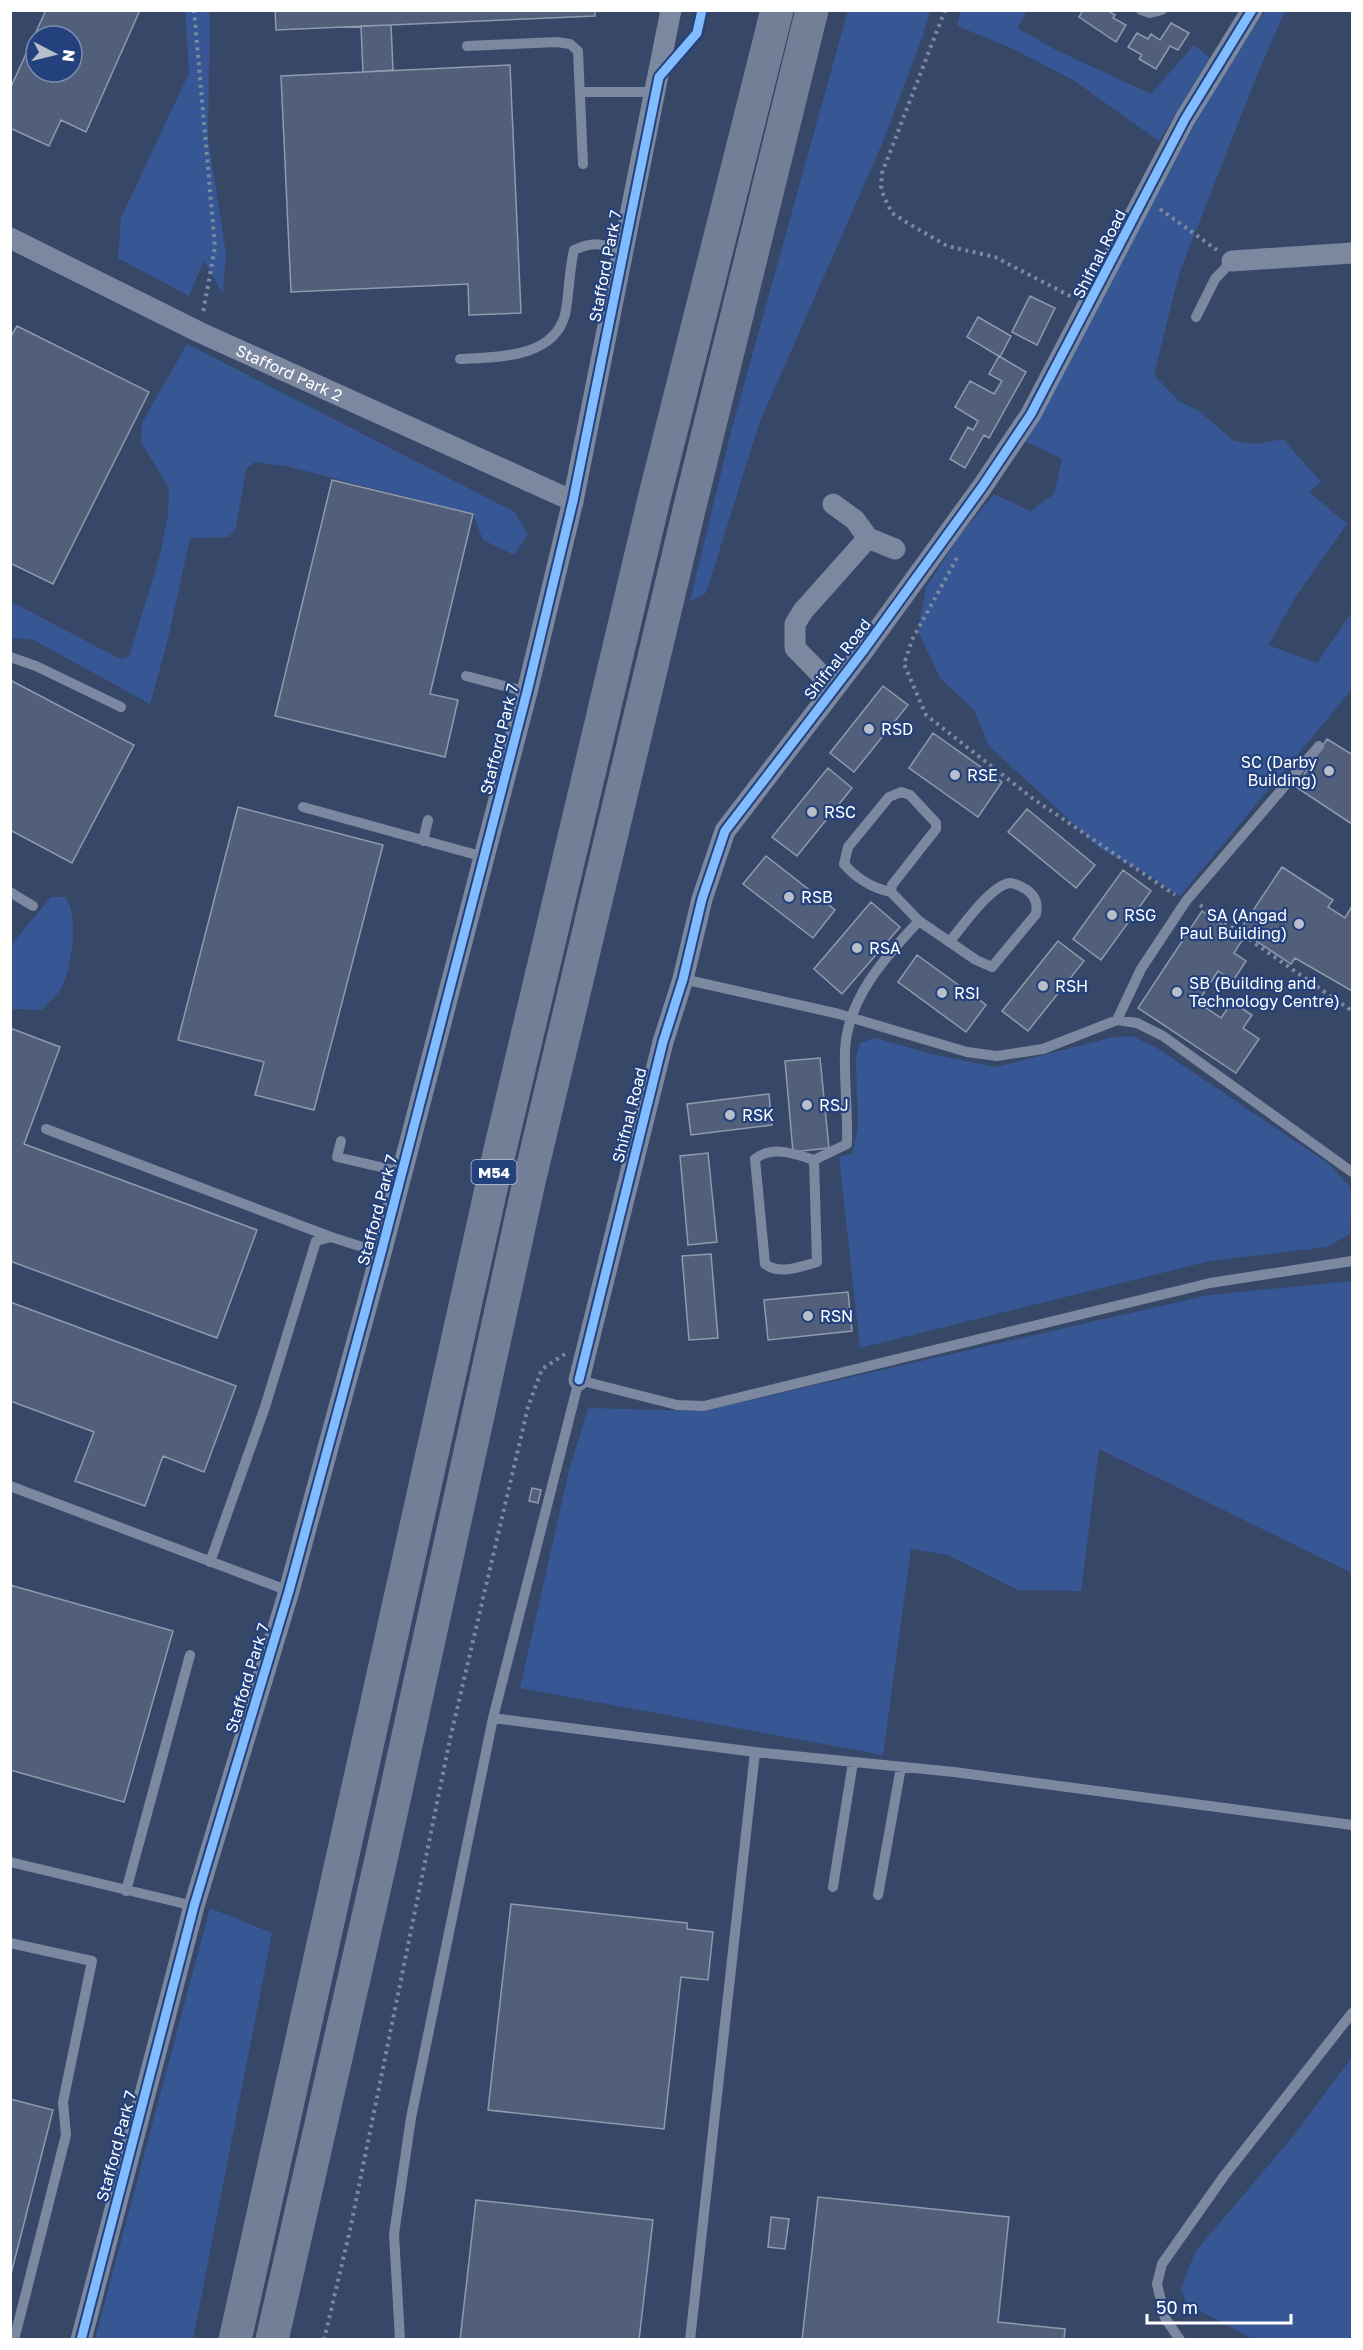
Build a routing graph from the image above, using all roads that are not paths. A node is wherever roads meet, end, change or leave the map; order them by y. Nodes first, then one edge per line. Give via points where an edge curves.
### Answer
1 (671, 10) edge
2 (777, 10) edge
3 (812, 10) edge
4 (1141, 10) edge
5 (1162, 10) edge
6 (1252, 10) edge
7 (467, 46) dead end
8 (580, 92) junction
9 (656, 92) junction
10 (584, 164) dead end
11 (10, 238) edge
12 (1353, 253) edge
13 (623, 254) junction
14 (1232, 261) joint
15 (1196, 318) dead end
16 (460, 359) dead end
17 (573, 501) junction
18 (833, 504) dead end
19 (868, 538) junction
20 (896, 549) dead end
21 (10, 657) edge
22 (466, 676) dead end
23 (834, 688) junction
24 (527, 692) junction
25 (121, 707) dead end
26 (1319, 746) dead end
27 (303, 807) dead end
28 (428, 820) dead end
29 (423, 841) junction
30 (484, 857) junction
31 (891, 891) junction
32 (10, 892) edge
33 (33, 906) dead end
34 (919, 921) junction
35 (950, 941) junction
36 (683, 980) junction
37 (852, 1018) junction
38 (1117, 1020) junction
39 (46, 1130) dead end
40 (341, 1141) dead end
41 (814, 1160) junction
42 (402, 1172) junction
43 (1353, 1172) edge
44 (331, 1237) junction
45 (381, 1253) junction
46 (1353, 1261) edge
47 (579, 1380) junction
48 (10, 1486) edge
49 (210, 1562) junction
50 (289, 1591) junction
51 (190, 1655) dead end
52 (494, 1718) junction
53 (755, 1752) junction
54 (853, 1762) junction
55 (901, 1767) junction
56 (1353, 1825) edge
57 (10, 1862) edge
58 (833, 1887) dead end
59 (126, 1891) junction
60 (878, 1895) dead end
61 (194, 1906) junction
62 (10, 1943) edge
63 (1353, 2013) edge
64 (14, 2340) edge
65 (81, 2340) edge
66 (235, 2340) edge
67 (272, 2340) edge
68 (400, 2340) edge
69 (690, 2340) edge
70 (1180, 2340) edge

1 - 9 street, Stafford Park 7
2 - 66 highway, M54 via 654,499 495,1171
3 - 67 highway, M54 via 529,1182
4 - 5 lane
6 - 23 street, Shifnal Road via 1185,119 1025,423
7 - 8 lane via 570,44 578,51
8 - 9 lane
8 - 10 lane
9 - 13 street, Stafford Park 7
11 - 17 street, Stafford Park 2 via 199,332
12 - 14 street
13 - 16 lane via 592,242 574,250 565,316 554,334 539,345 520,355
13 - 17 street, Stafford Park 7
14 - 15 lane via 1215,279
17 - 24 street, Stafford Park 7
18 - 19 street via 855,520
19 - 20 street
19 - 23 street via 795,624 795,648
21 - 25 lane
22 - 24 lane
23 - 36 street, Shifnal Road via 725,831 702,899
24 - 30 street, Stafford Park 7
26 - 38 lane via 1188,899 1141,969
27 - 29 lane
28 - 29 lane
29 - 30 lane
30 - 42 street, Stafford Park 7
31 - 31 lane via 936,829 934,818 910,795 901,792 889,797 848,847 844,864 876,889
31 - 34 lane
32 - 33 lane
34 - 35 lane
34 - 37 lane via 864,988
35 - 35 lane via 992,967 1036,914 1035,900 1030,892 1008,883 985,900
36 - 37 lane
36 - 47 street, Shifnal Road via 663,1042
37 - 38 lane via 967,1052 997,1056 1043,1048
37 - 41 lane via 845,1050 847,1144
38 - 43 lane via 1137,1023 1163,1036
39 - 44 lane
40 - 42 lane via 337,1157
41 - 41 lane via 817,1262 772,1269 765,1263 754,1159 771,1152
42 - 45 street, Stafford Park 7
44 - 45 lane
44 - 49 lane via 316,1241 266,1407
45 - 50 street, Stafford Park 7
46 - 47 lane via 1210,1283 704,1406 677,1405
47 - 52 lane
48 - 49 lane
49 - 50 lane
50 - 61 street, Stafford Park 7
51 - 59 lane
52 - 53 lane
52 - 68 lane via 409,2130 394,2234
53 - 54 lane
53 - 69 lane
54 - 55 lane
54 - 58 lane
55 - 56 lane
55 - 60 lane
57 - 59 lane
59 - 61 lane
61 - 65 street, Stafford Park 7
62 - 64 lane via 92,1961 63,2102 66,2135
63 - 70 lane via 1224,2176 1162,2264 1157,2284 1165,2318

